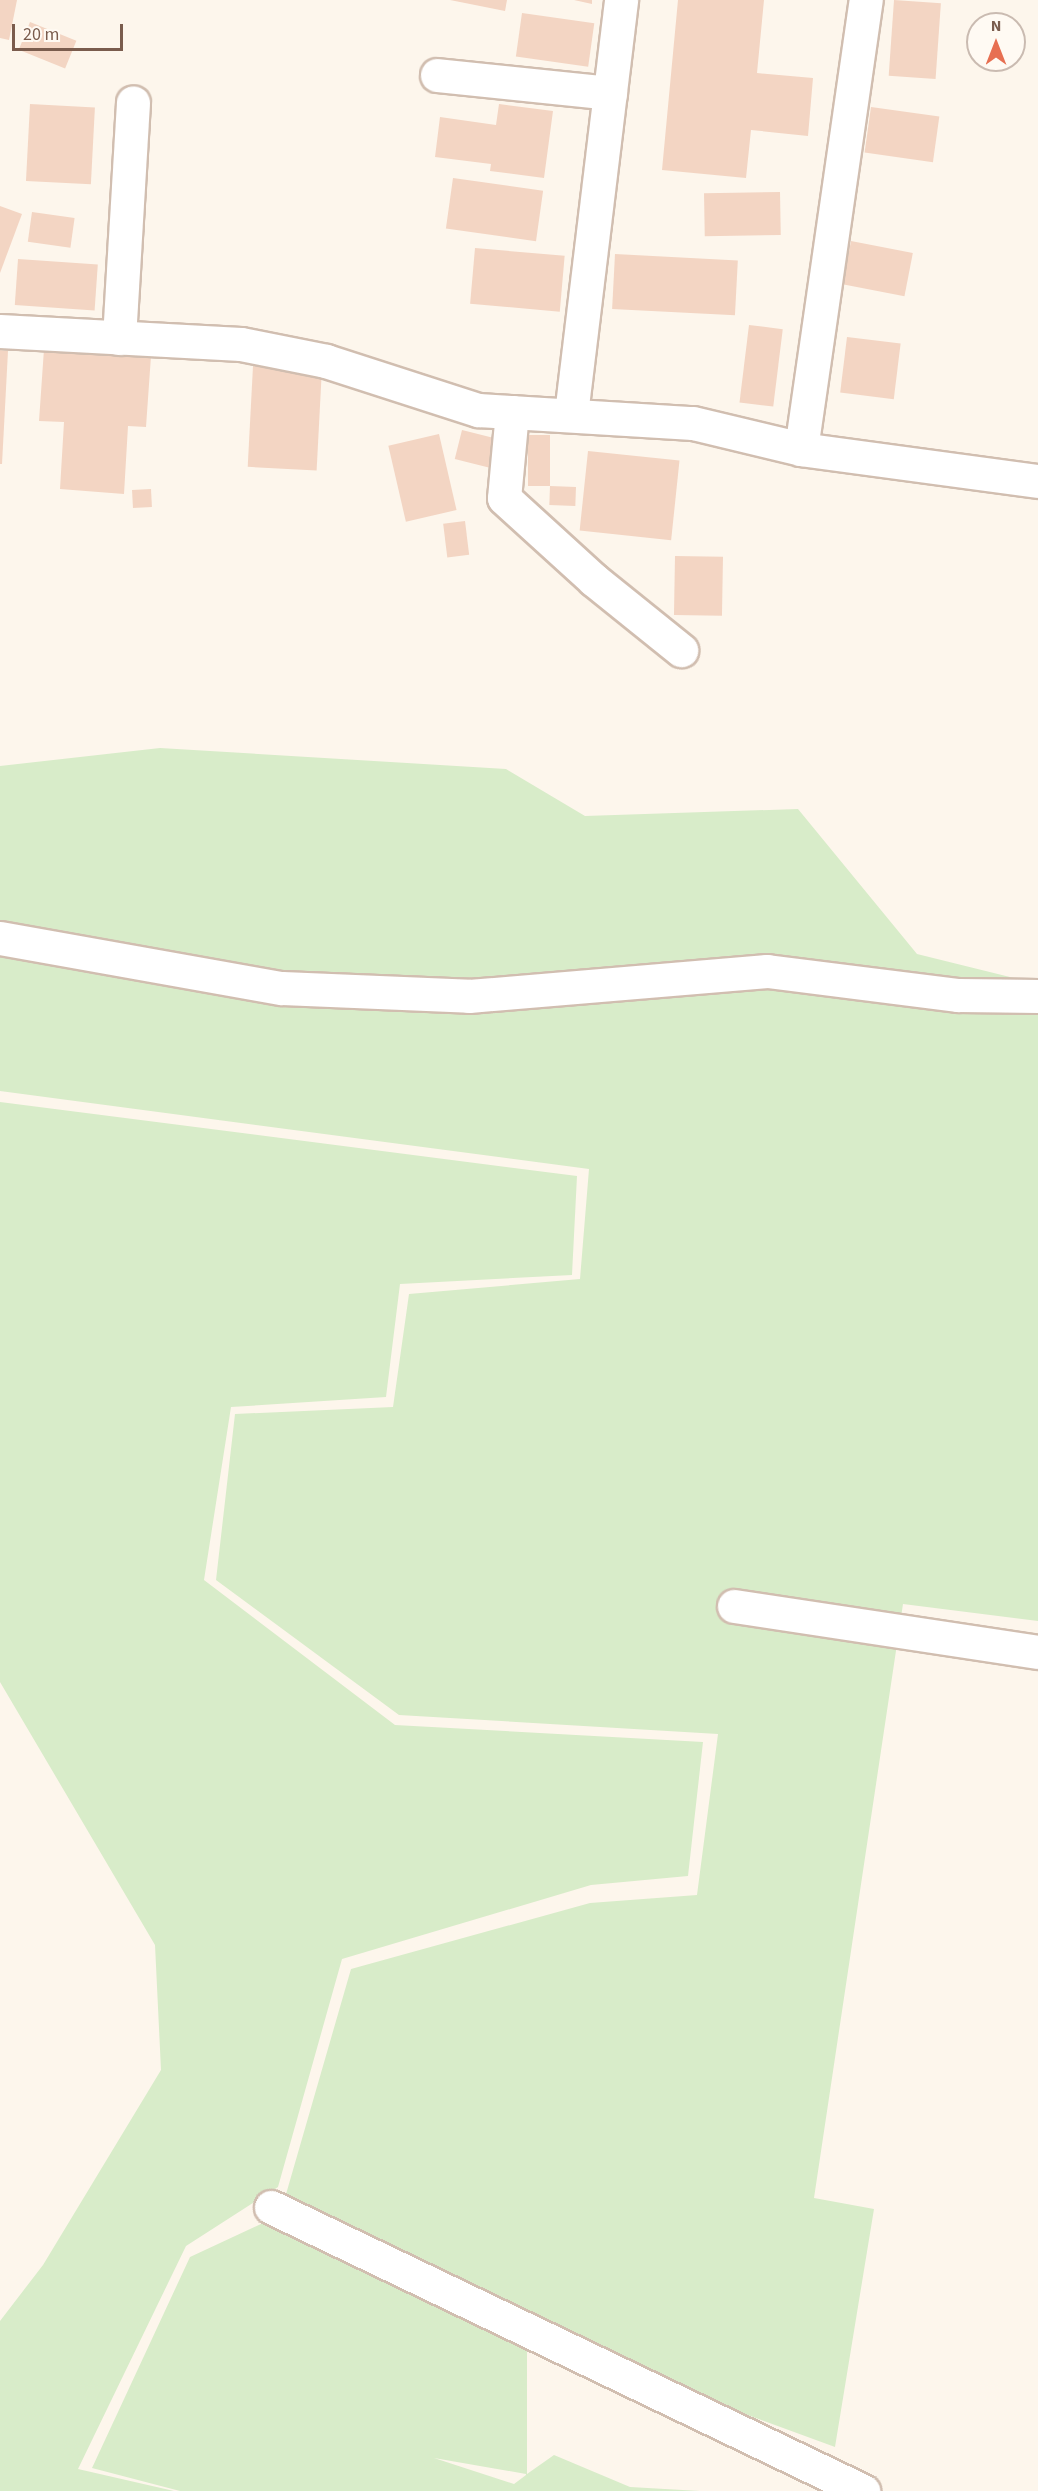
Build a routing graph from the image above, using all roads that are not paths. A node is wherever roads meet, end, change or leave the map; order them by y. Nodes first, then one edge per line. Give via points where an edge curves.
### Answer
1 (621, 0) edge
2 (866, 0) edge
3 (437, 75) dead end
4 (610, 93) junction
5 (133, 102) dead end
6 (0, 331) edge
7 (119, 338) junction
8 (512, 412) junction
9 (571, 414) junction
10 (801, 449) junction
11 (1038, 481) edge
12 (681, 650) dead end
13 (0, 938) edge
14 (1038, 996) edge
15 (734, 1606) dead end
16 (1038, 1652) edge
17 (271, 2207) dead end
18 (863, 2491) edge

1 - 4 street
2 - 10 street
3 - 4 street
4 - 9 street
5 - 7 street
6 - 7 street
7 - 8 street via 241,344 326,361 478,410
8 - 9 street
8 - 12 street via 504,498 594,580
9 - 10 street via 693,423
10 - 11 street
13 - 14 street via 282,988 469,996 767,971 958,995
15 - 16 street
17 - 18 street

